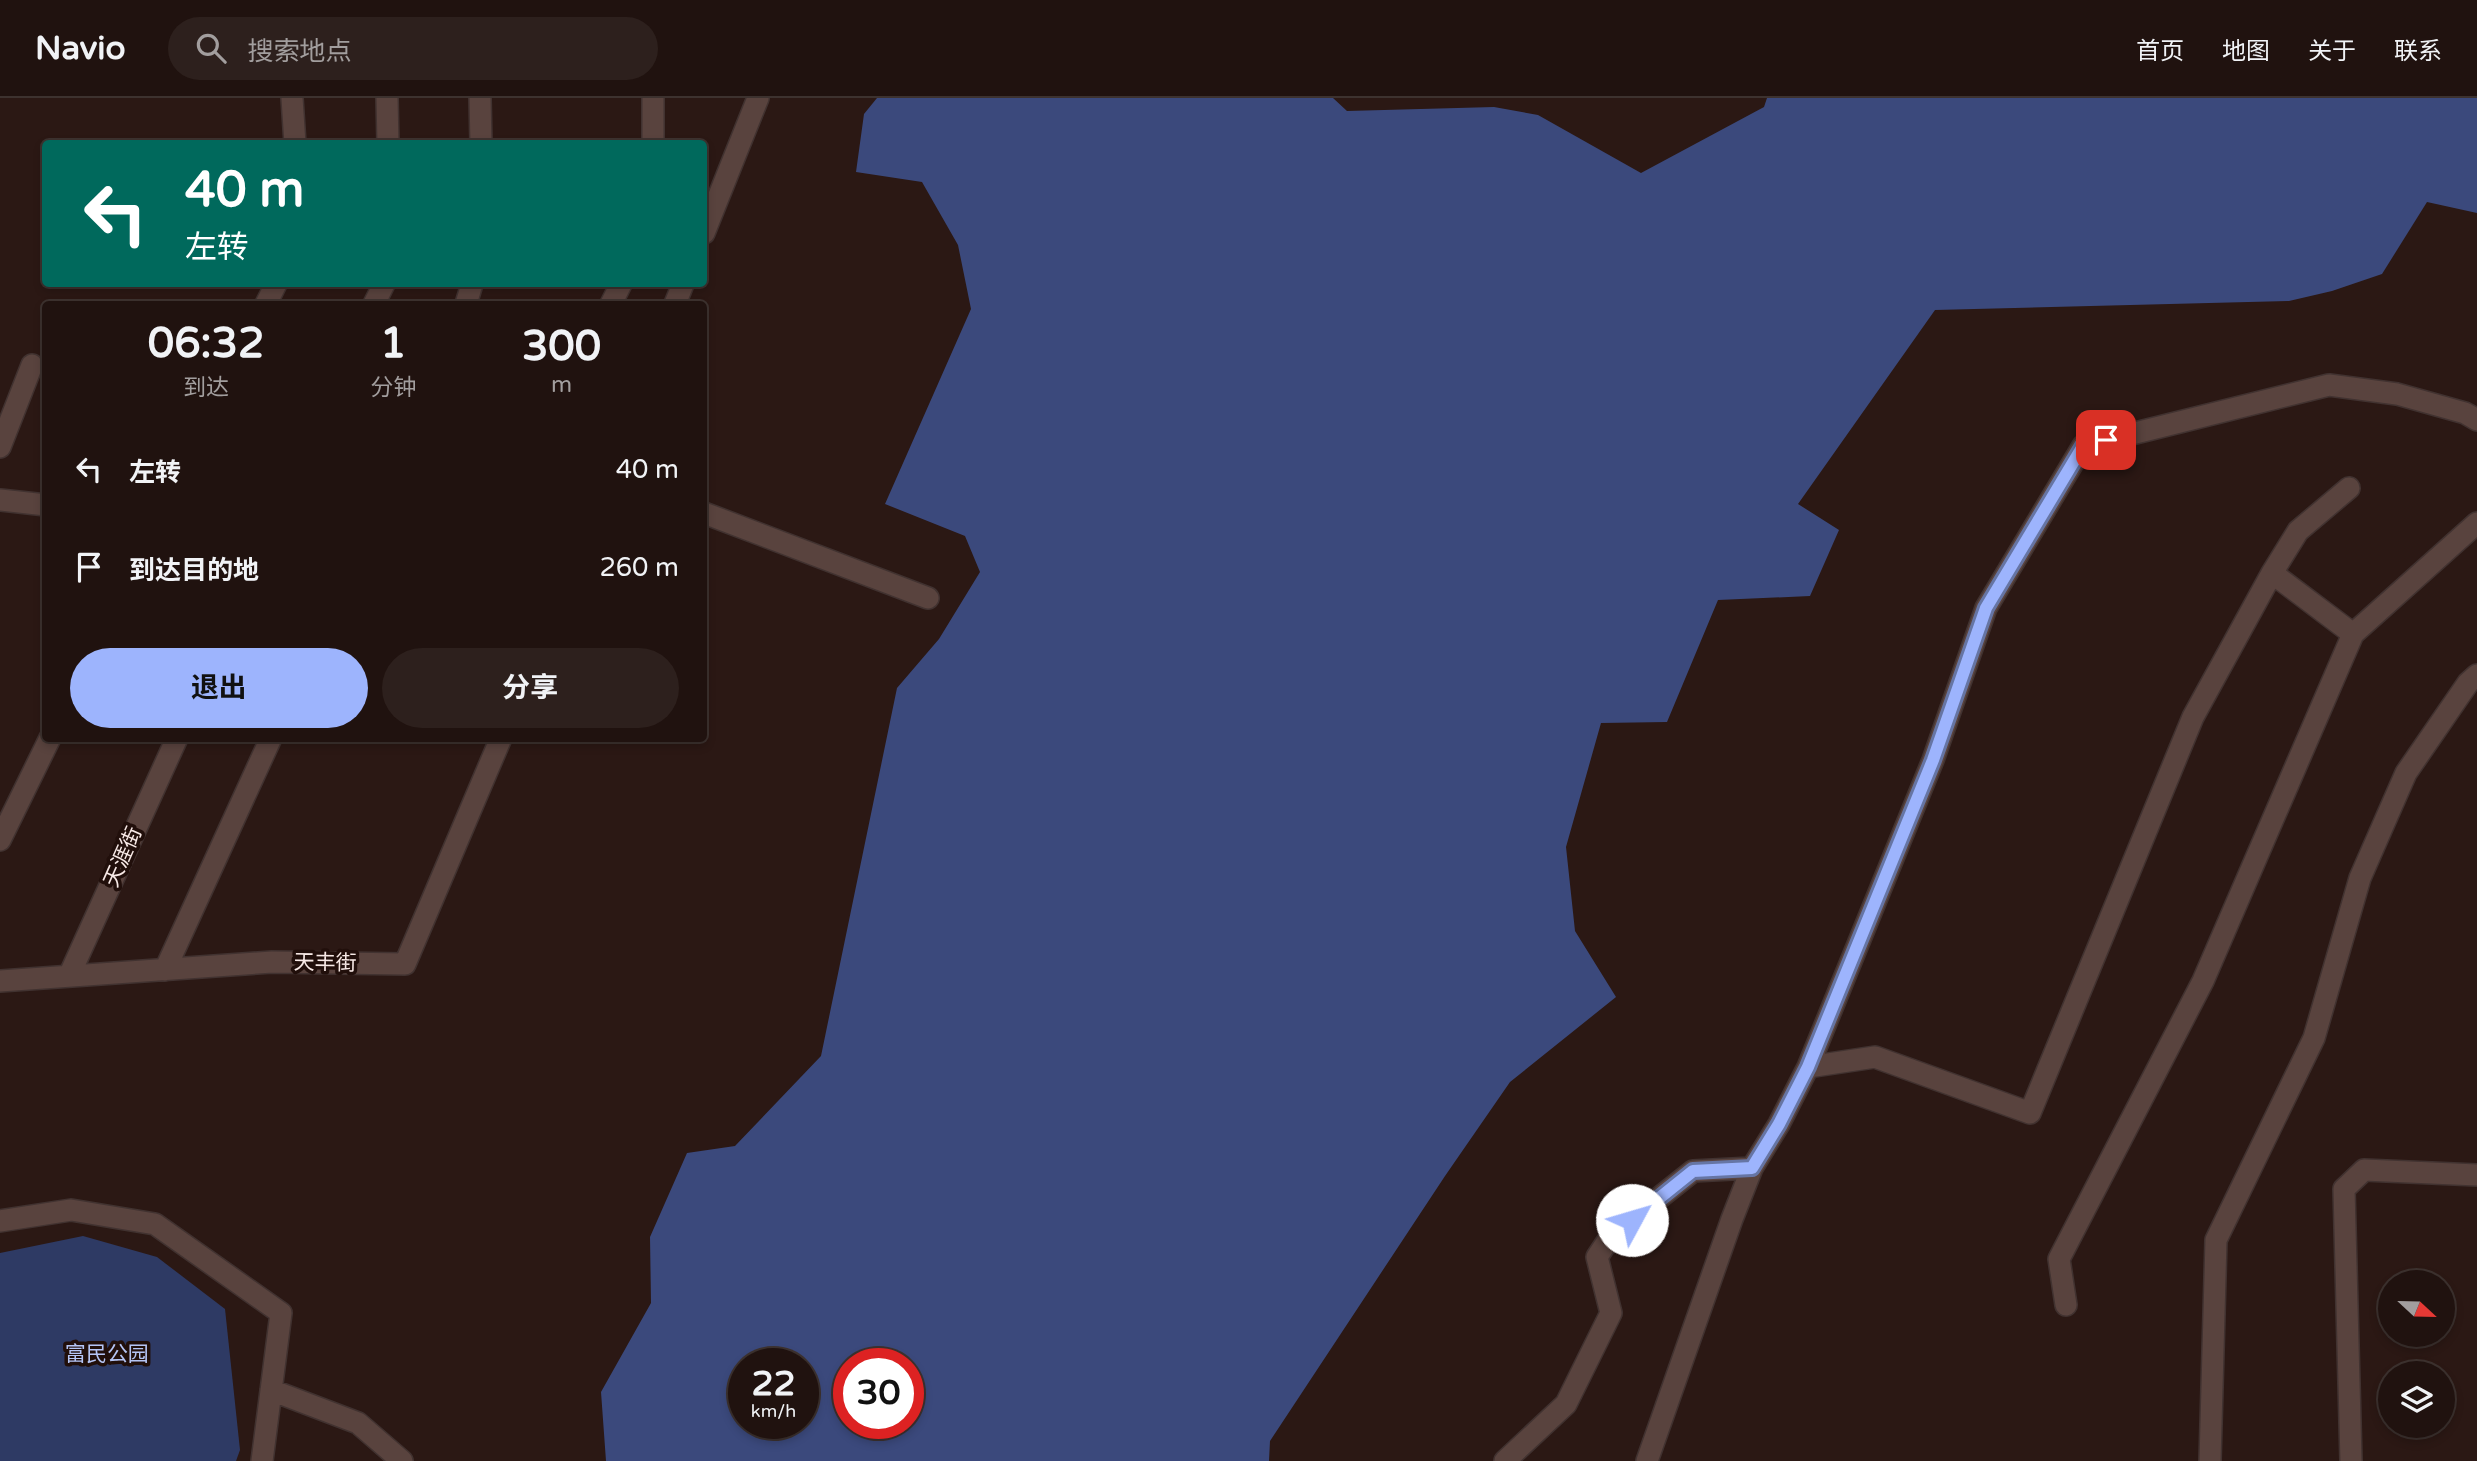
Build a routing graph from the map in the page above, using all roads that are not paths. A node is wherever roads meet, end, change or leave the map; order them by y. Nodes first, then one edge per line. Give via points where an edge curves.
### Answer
1 (292, 98) edge
2 (387, 98) edge
3 (480, 98) edge
4 (653, 98) edge
5 (758, 98) edge
6 (295, 140) edge
7 (388, 140) edge
8 (481, 140) edge
9 (653, 140) edge
10 (707, 226) edge
11 (32, 365) dead end
12 (2477, 420) edge
13 (0, 447) edge
14 (2349, 488) dead end
15 (0, 500) edge
16 (42, 505) edge
17 (707, 514) edge
18 (2477, 523) edge
19 (2272, 573) junction
20 (928, 598) dead end
21 (2353, 634) junction
22 (2477, 675) edge
23 (48, 742) edge
24 (175, 742) edge
25 (269, 742) edge
26 (499, 742) edge
27 (0, 839) edge
28 (165, 970) junction
29 (69, 976) junction
30 (0, 981) edge
31 (1808, 1067) junction
32 (1752, 1168) junction
33 (2477, 1175) edge
34 (0, 1220) edge
35 (2066, 1305) dead end
36 (271, 1390) junction
37 (262, 1461) edge
38 (402, 1461) edge
39 (1505, 1461) edge
40 (1647, 1461) edge
41 (2210, 1461) edge
42 (2351, 1461) edge

1 - 6 street
2 - 7 street
3 - 8 street
4 - 9 street
5 - 10 street
11 - 13 street
12 - 31 street via 2397,394 2329,385 2083,446 1986,608 1933,760
14 - 19 street via 2298,531
15 - 16 street
17 - 20 street
18 - 21 street
19 - 21 street
19 - 31 street via 2193,717 2031,1113 1875,1057
21 - 35 street via 2203,981 2059,1259
22 - 41 street via 2406,774 2360,878 2315,1038 2216,1240
23 - 27 street
24 - 29 street, 天涯街
25 - 28 street
26 - 28 street, 天丰街 via 405,964 272,962
28 - 29 street, 天丰街
29 - 30 street, 天丰街
31 - 32 street
32 - 39 street via 1693,1171 1611,1236 1597,1257 1611,1313 1566,1404
32 - 40 street
33 - 42 street via 2364,1171 2344,1189
34 - 36 street via 71,1210 155,1224 281,1313
36 - 37 street
36 - 38 street via 358,1423

